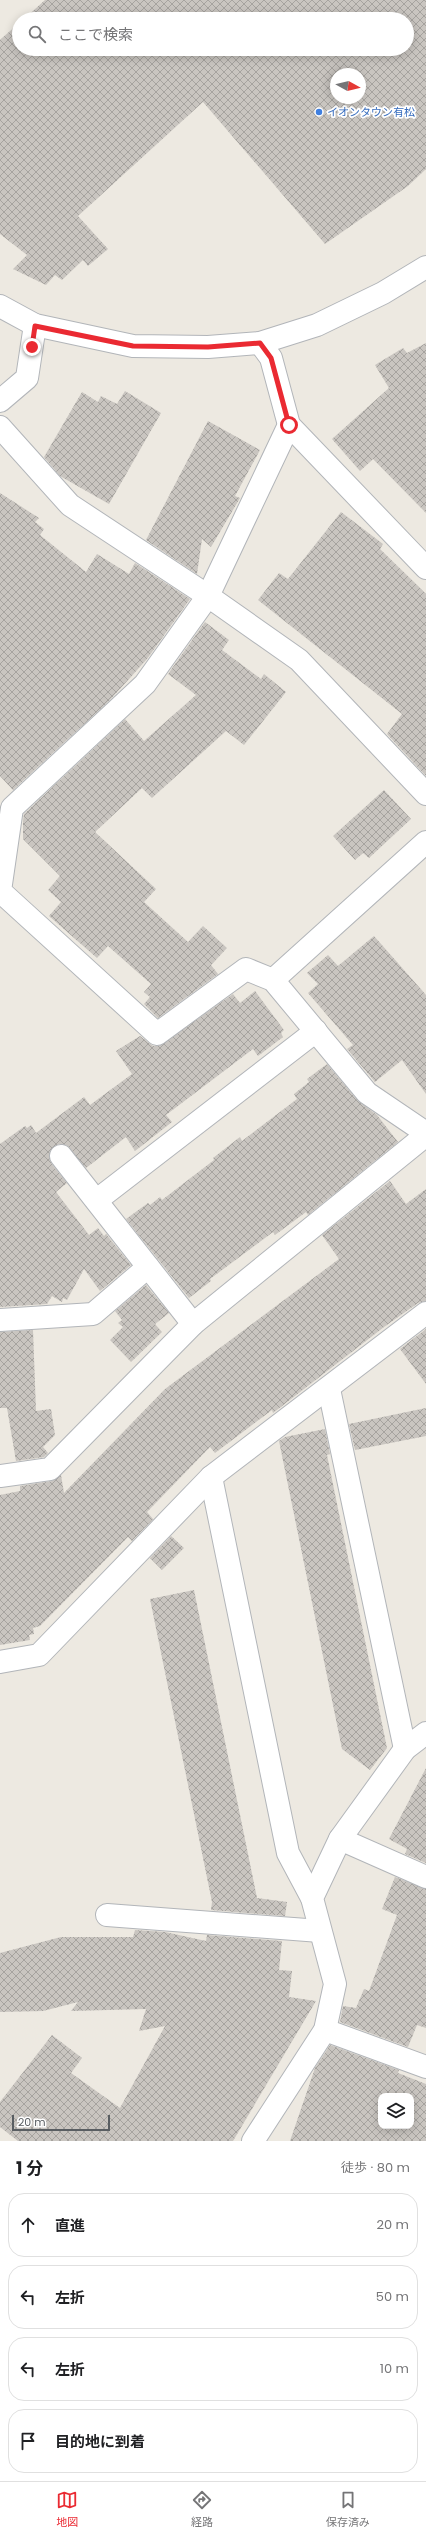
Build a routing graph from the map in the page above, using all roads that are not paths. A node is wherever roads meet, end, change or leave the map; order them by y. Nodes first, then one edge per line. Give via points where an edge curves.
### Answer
1 (426, 267) edge
2 (0, 306) edge
3 (35, 326) junction
4 (260, 343) junction
5 (0, 401) edge
6 (289, 425) junction
7 (0, 427) edge
8 (426, 568) edge
9 (208, 596) junction
10 (426, 794) edge
11 (426, 842) edge
12 (0, 890) edge
13 (273, 980) junction
14 (316, 1032) junction
15 (426, 1134) edge
16 (61, 1156) dead end
17 (97, 1200) junction
18 (148, 1267) junction
19 (426, 1313) edge
20 (0, 1320) edge
21 (193, 1324) junction
22 (328, 1389) junction
23 (0, 1476) edge
24 (211, 1477) junction
25 (0, 1662) edge
26 (426, 1734) edge
27 (405, 1749) junction
28 (340, 1839) junction
29 (426, 1877) edge
30 (312, 1898) junction
31 (108, 1915) dead end
32 (320, 1931) junction
33 (325, 2030) junction
34 (426, 2067) edge
35 (252, 2141) edge

1 - 4 street via 383,293 317,325
2 - 3 street
3 - 4 street via 133,346 208,347
3 - 5 street via 27,378
4 - 6 street via 271,358
6 - 8 street
6 - 9 street
7 - 9 street via 70,506
9 - 10 street via 299,660
9 - 12 street via 145,684 12,808
11 - 13 street
12 - 13 street via 157,1034 246,969
13 - 14 street
14 - 15 street via 367,1093
14 - 17 street
15 - 21 street
16 - 17 street
17 - 18 street
18 - 20 street via 92,1314
18 - 21 street
19 - 22 street
21 - 23 street via 50,1469
22 - 24 street
22 - 27 street
24 - 25 street via 38,1656
24 - 30 street via 288,1852
26 - 27 street
27 - 28 street
28 - 29 street
28 - 30 street
30 - 32 street
31 - 32 street
32 - 33 street via 335,1984
33 - 34 street
33 - 35 street

